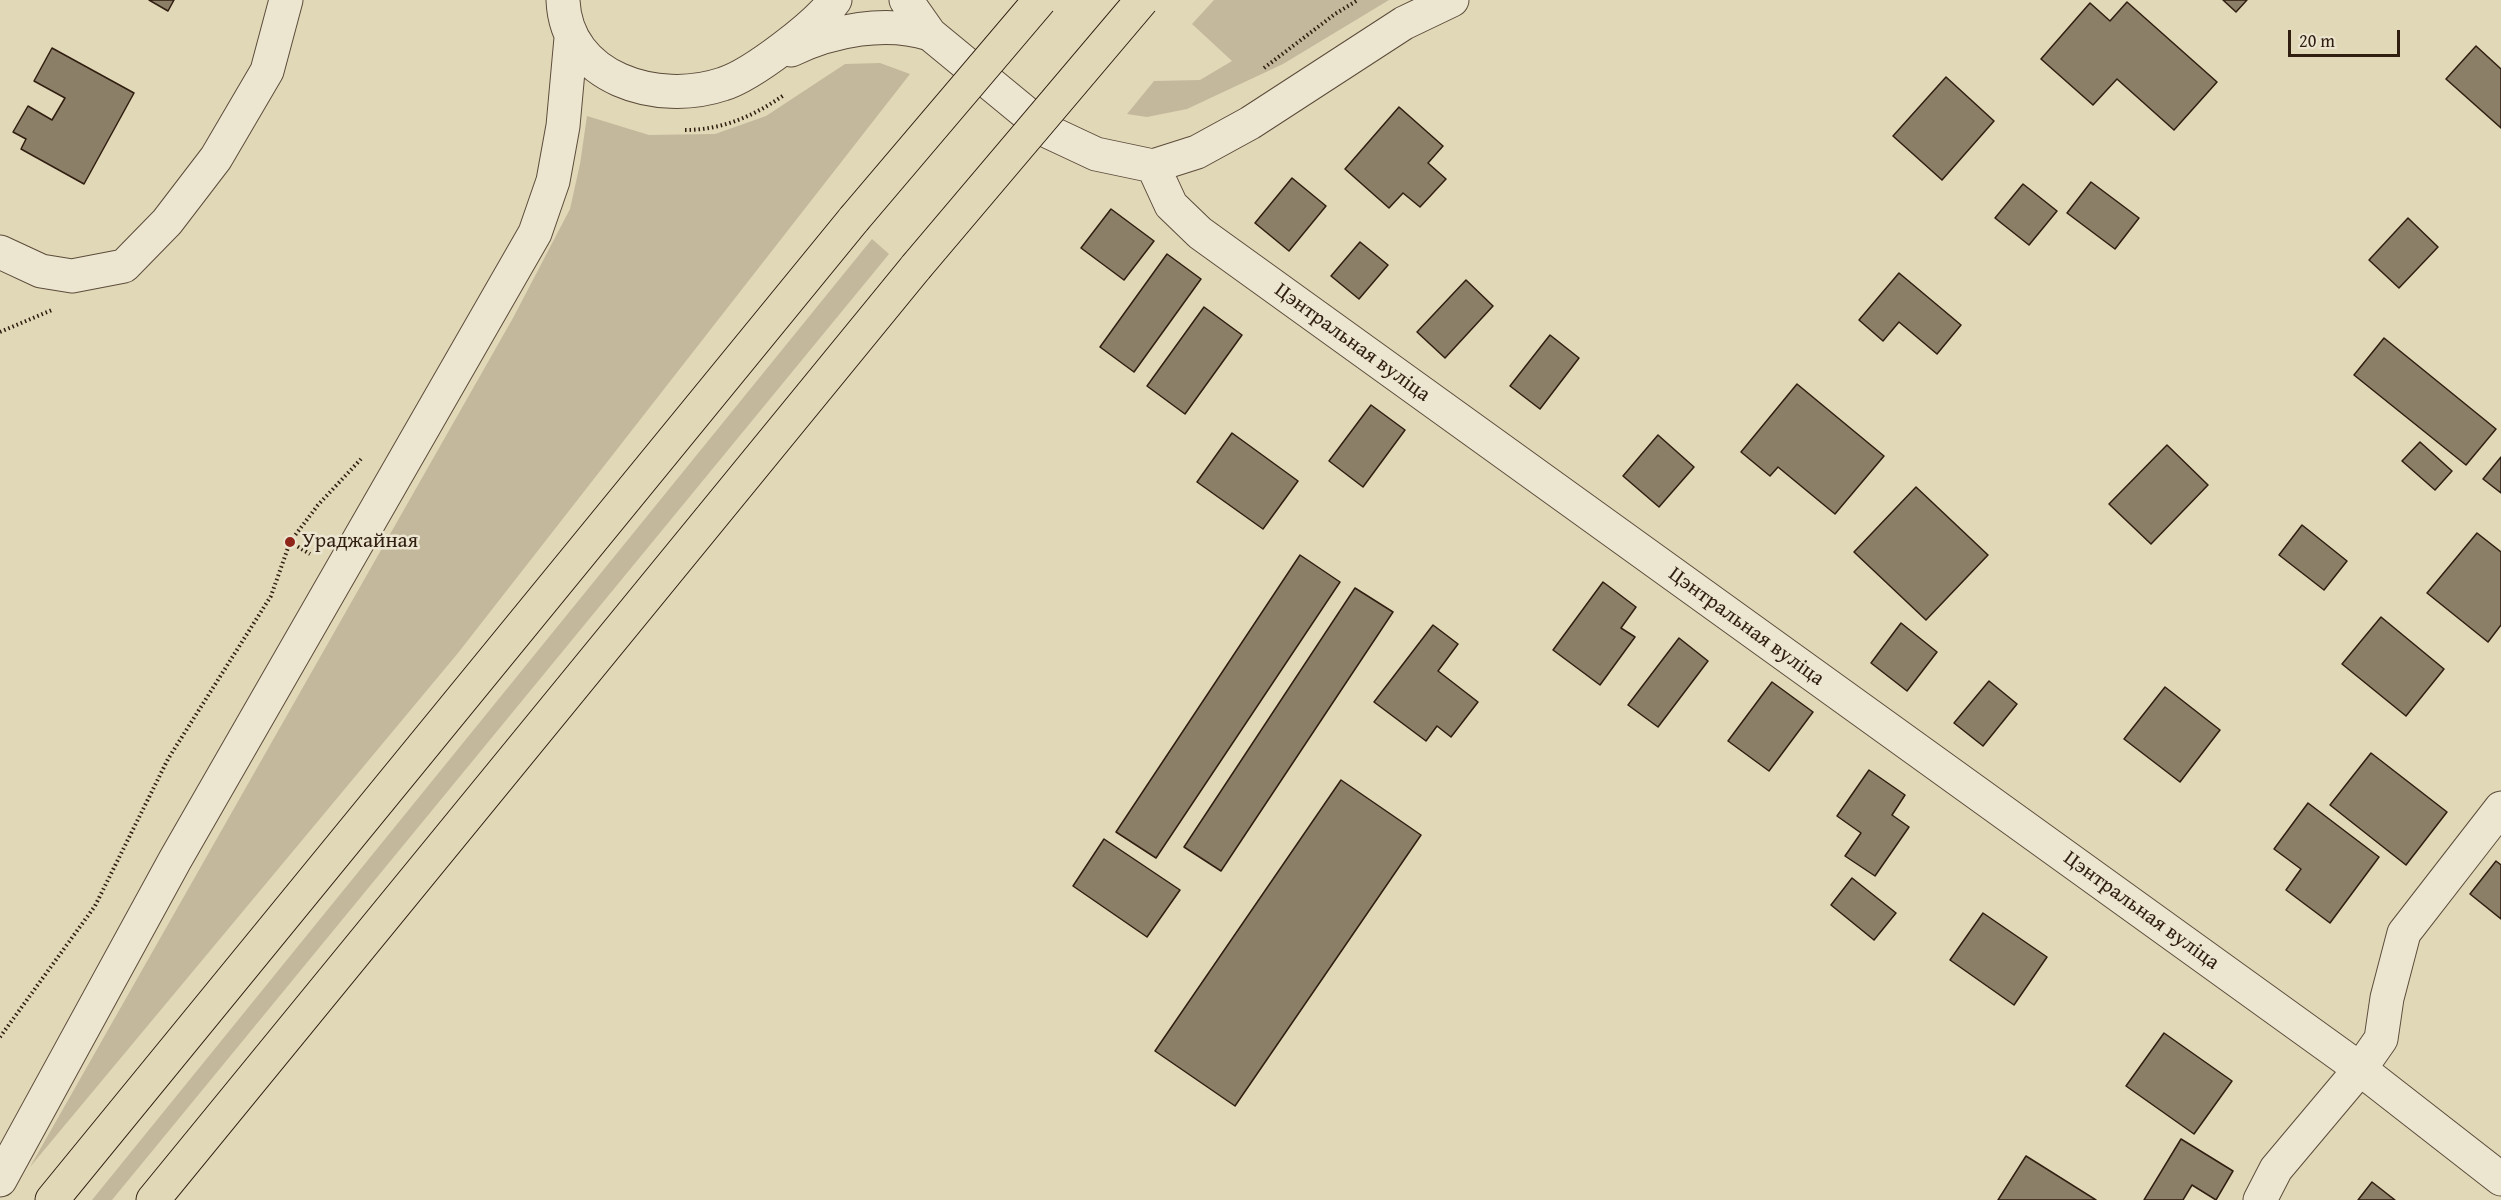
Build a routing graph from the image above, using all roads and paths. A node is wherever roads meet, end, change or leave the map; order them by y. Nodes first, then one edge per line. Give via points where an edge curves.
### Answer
1 (286, 0) edge
2 (563, 0) edge
3 (835, 0) edge
4 (906, 0) edge
5 (1040, 0) edge
6 (1142, 0) edge
7 (1358, 0) edge
8 (1452, 0) edge
9 (930, 34) junction
10 (571, 38) junction
11 (765, 62) junction
12 (1261, 70) dead end
13 (1153, 166) junction
14 (0, 252) edge
15 (364, 456) dead end
16 (2501, 808) edge
17 (0, 1037) edge
18 (2360, 1069) junction
19 (2501, 1179) edge
20 (0, 1180) edge
21 (52, 1200) edge
22 (153, 1200) edge
23 (2260, 1200) edge

1 - 14 street via 267,71 216,158 167,222 124,266 72,276 41,271
2 - 10 street
3 - 11 street
4 - 9 street
5 - 21 highway, bridge via 854,219
6 - 22 highway, bridge via 916,267
7 - 12 path
8 - 13 street via 1404,23 1250,123 1197,152
9 - 11 street via 913,29 869,28 816,38
9 - 13 street via 1049,132 1096,154
10 - 11 street via 590,61 612,76 650,90 688,92 724,84
10 - 20 street via 563,126 553,180 535,233 176,860
13 - 18 street, Цэнтральная вуліца via 1171,205 1200,233
15 - 17 path via 290,542 272,596 168,759 95,906
16 - 18 street via 2404,933 2381,1039
18 - 19 street, Цэнтральная вуліца
18 - 23 street via 2276,1169

